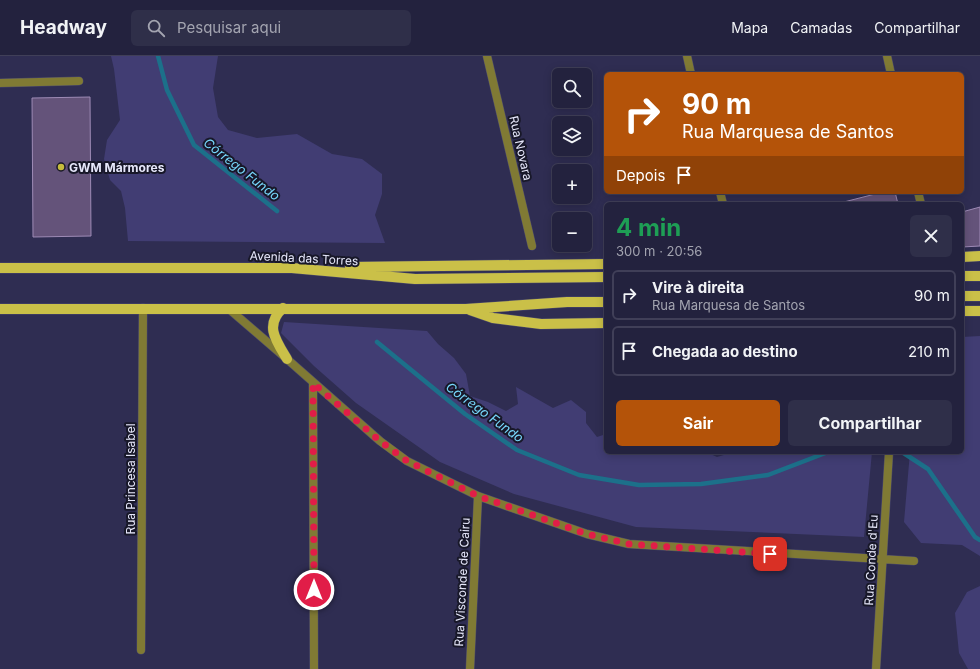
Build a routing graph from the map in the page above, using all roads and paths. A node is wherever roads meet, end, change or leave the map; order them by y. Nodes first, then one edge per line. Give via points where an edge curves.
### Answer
1 (488, 56) edge
2 (687, 56) edge
3 (887, 56) edge
4 (691, 72) edge
5 (891, 72) edge
6 (79, 81) dead end
7 (0, 83) edge
8 (532, 246) dead end
9 (980, 256) edge
10 (964, 257) edge
11 (604, 264) edge
12 (0, 268) edge
13 (292, 268) junction
14 (964, 276) edge
15 (980, 276) edge
16 (604, 277) edge
17 (964, 296) edge
18 (980, 296) edge
19 (604, 302) edge
20 (143, 308) junction
21 (283, 308) junction
22 (0, 309) edge
23 (229, 309) junction
24 (466, 309) junction
25 (964, 311) edge
26 (980, 311) edge
27 (604, 323) edge
28 (287, 359) junction
29 (313, 383) junction
30 (889, 454) edge
31 (478, 496) junction
32 (884, 560) junction
33 (914, 562) dead end
34 (141, 650) dead end
35 (314, 669) edge
36 (470, 669) edge
37 (876, 669) edge

1 - 8 street, Rua Novara
2 - 4 street
3 - 5 street
6 - 7 street
9 - 10 main road
11 - 13 main road
12 - 13 main road, Avenida das Torres
13 - 16 main road, Avenida das Torres via 415,279
14 - 15 main road
17 - 18 main road
19 - 24 main road
20 - 22 main road
20 - 23 main road
20 - 34 street, Rua Princesa Isabel
21 - 23 main road
21 - 24 main road
21 - 28 main road via 276,314 273,327 279,346
23 - 28 street
24 - 27 main road via 493,318 541,324
25 - 26 main road
28 - 29 street
29 - 31 street via 407,461
29 - 35 street
30 - 32 street, Rua Conde d'Eu
31 - 32 street via 587,534 629,544
31 - 36 street, Rua Visconde de Cairu
32 - 33 street
32 - 37 street, Rua Conde d'Eu

